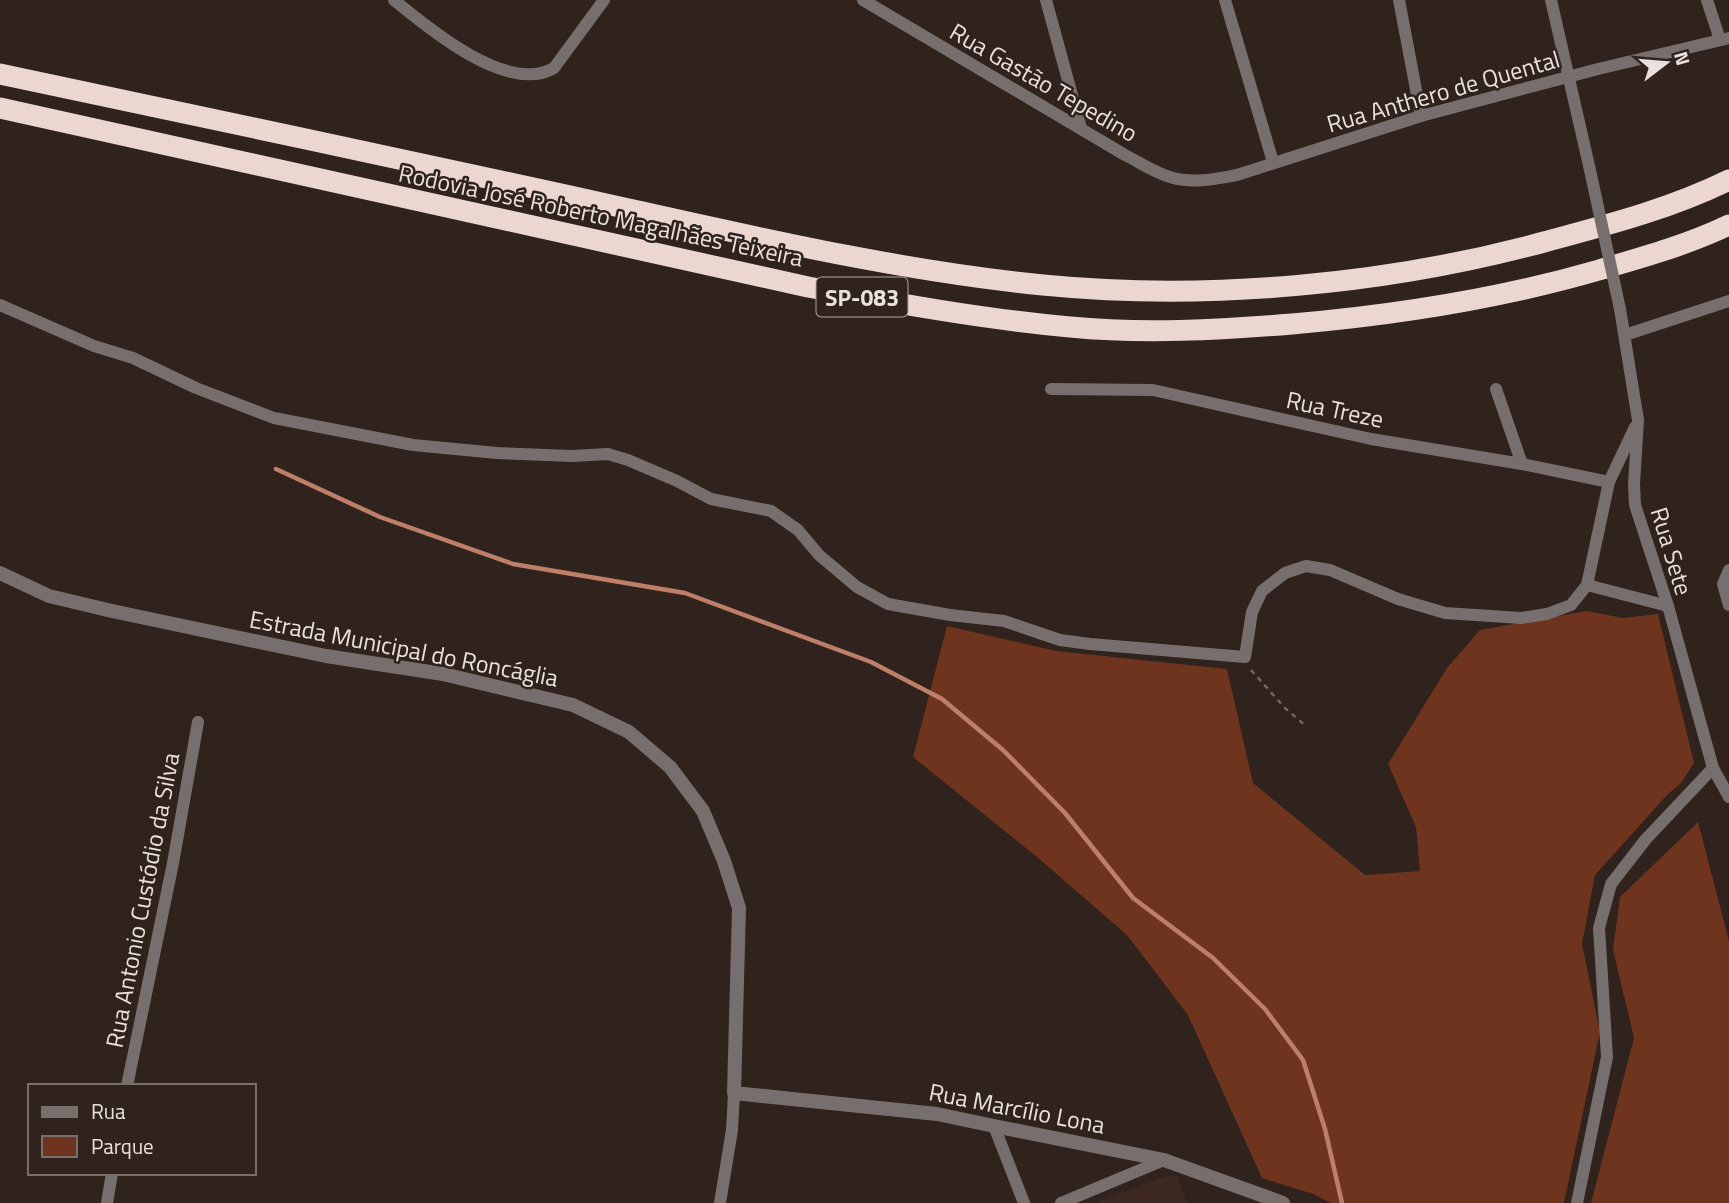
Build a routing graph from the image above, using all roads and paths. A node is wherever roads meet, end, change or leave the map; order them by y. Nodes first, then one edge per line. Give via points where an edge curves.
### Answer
1 (394, 0) edge
2 (604, 0) edge
3 (863, 0) edge
4 (1046, 0) edge
5 (1224, 0) edge
6 (1399, 0) edge
7 (1551, 0) edge
8 (1707, 0) edge
9 (1724, 39) edge
10 (0, 74) edge
11 (1567, 77) junction
12 (0, 108) edge
13 (1421, 116) junction
14 (1081, 128) junction
15 (1273, 162) junction
16 (1169, 177) joint
17 (1729, 180) edge
18 (1729, 225) edge
19 (1729, 301) edge
20 (0, 305) edge
21 (1625, 335) junction
22 (1051, 389) dead end
23 (1496, 389) dead end
24 (1638, 420) junction
25 (1522, 464) junction
26 (1609, 482) junction
27 (1729, 570) edge
28 (0, 573) edge
29 (1587, 585) junction
30 (1729, 605) edge
31 (1668, 606) junction
32 (1245, 657) junction
33 (198, 722) dead end
34 (1307, 727) dead end
35 (1713, 768) junction
36 (1729, 797) edge
37 (127, 1084) edge
38 (734, 1093) junction
39 (994, 1126) junction
40 (1164, 1160) junction
41 (112, 1175) edge
42 (107, 1203) edge
43 (720, 1203) edge
44 (1024, 1203) edge
45 (1061, 1203) edge
46 (1283, 1203) edge
47 (1577, 1203) edge

1 - 2 street via 470,55 506,71 545,73 554,68
3 - 14 street, Rua Gastão Tepedino
4 - 14 street
5 - 15 street
6 - 13 street
7 - 11 street, Rua Sete
8 - 9 street
9 - 11 street, Rua Anthero de Quental
10 - 17 highway, Rodovia José Roberto Magalhães Teixeira / SP-083 via 890,263 1043,285 1118,290 1310,283 1430,268 1616,223
11 - 13 street, Rua Anthero de Quental
11 - 21 street, Rua Sete, bridge
12 - 18 highway, Rodovia José Roberto Magalhães Teixeira / SP-083 via 808,287 936,311 1072,327 1240,328 1410,311 1574,277 1693,243
13 - 15 street, Rua Anthero de Quental
14 - 16 street, Rua Gastão Tepedino
15 - 16 street, Rua Anthero de Quental via 1211,180
19 - 21 street
20 - 32 street via 274,418 413,444 497,453 608,454 628,460 711,499 771,510 857,587 888,604 1004,621 1060,640
21 - 24 street, Rua Sete
22 - 25 street, Rua Treze via 1153,390 1371,439
23 - 25 street
24 - 26 street
24 - 31 street, Rua Sete via 1635,505
25 - 26 street, Rua Treze
26 - 29 street
27 - 30 street via 1723,584
28 - 38 street, Estrada Municipal do Roncáglia via 49,596 112,611 326,656 443,674 573,705 629,732 670,767 703,811 739,908
29 - 31 street
29 - 32 street via 1571,605 1547,614 1521,618 1445,613 1330,570 1306,566 1285,572 1262,591 1252,612
31 - 35 street, Rua Sete
32 - 34 path via 1254,676
33 - 37 street, Rua Antonio Custódio da Silva
35 - 36 street, Rua Sete
35 - 47 street via 1611,884 1599,928 1607,1057
38 - 39 street, Rua Marcílio Lona via 937,1114
38 - 43 street, Estrada Municipal do Roncáglia
39 - 40 street, Rua Marcílio Lona
39 - 44 street
40 - 45 street
40 - 46 street, Rua Marcílio Lona
41 - 42 street

